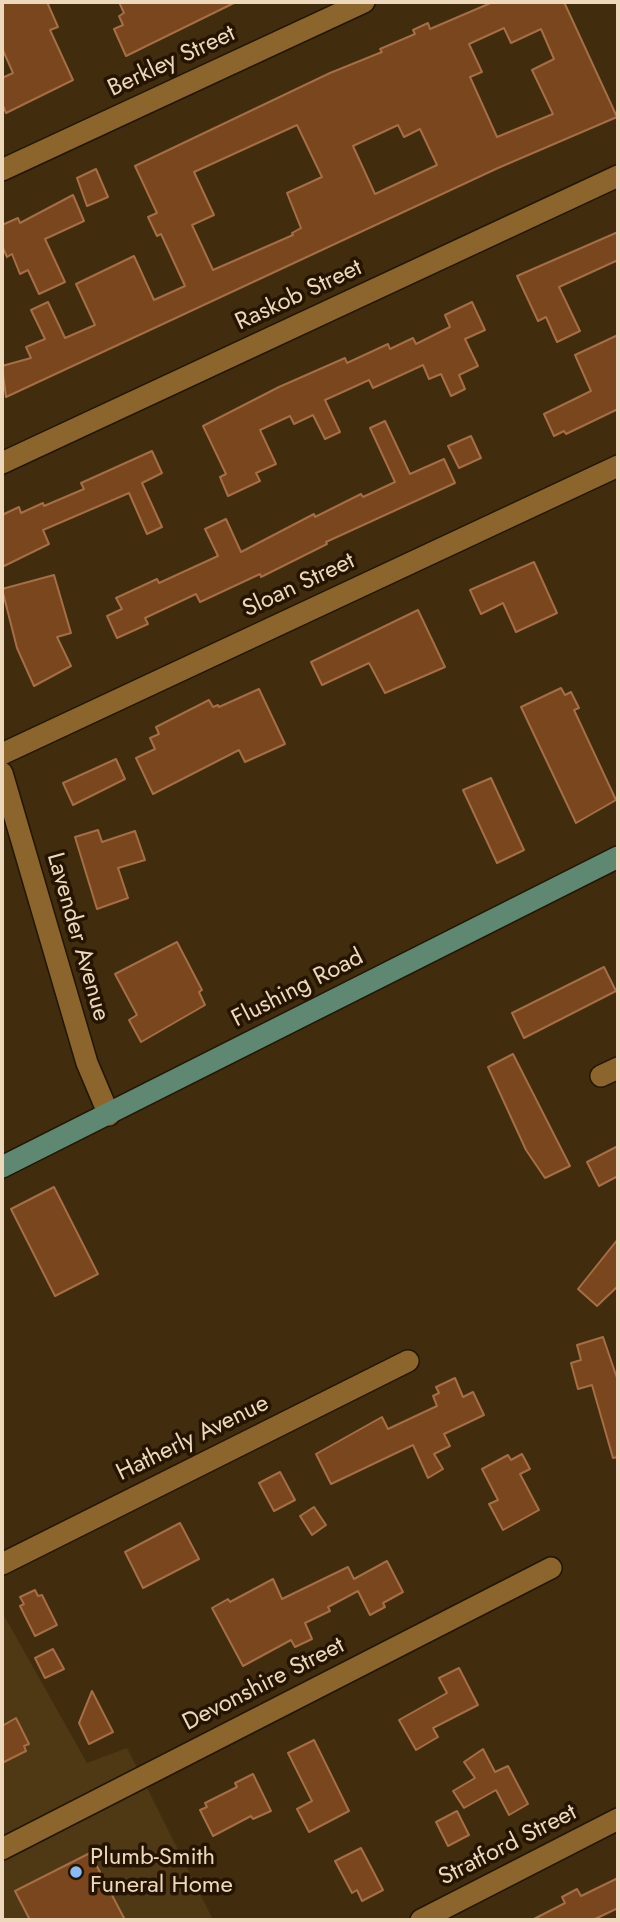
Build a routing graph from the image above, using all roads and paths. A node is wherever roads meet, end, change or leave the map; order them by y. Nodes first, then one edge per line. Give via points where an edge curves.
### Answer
1 (364, 2) edge
2 (2, 170) edge
3 (618, 176) edge
4 (2, 463) edge
5 (618, 466) edge
6 (2, 754) edge
7 (2, 773) edge
8 (618, 857) edge
9 (109, 1115) junction
10 (2, 1167) edge
11 (408, 1361) dead end
12 (2, 1564) edge
13 (551, 1568) dead end
14 (618, 1819) edge
15 (2, 1849) edge
16 (421, 1920) edge

1 - 2 street, Berkley Street
3 - 4 street, Raskob Street
5 - 6 street, Sloan Street
7 - 9 street, Lavender Avenue via 87,1063
8 - 9 main road, Flushing Road
9 - 10 main road, Flushing Road
11 - 12 street, Hatherly Avenue
13 - 15 street, Devonshire Street
14 - 16 street, Stratford Street

